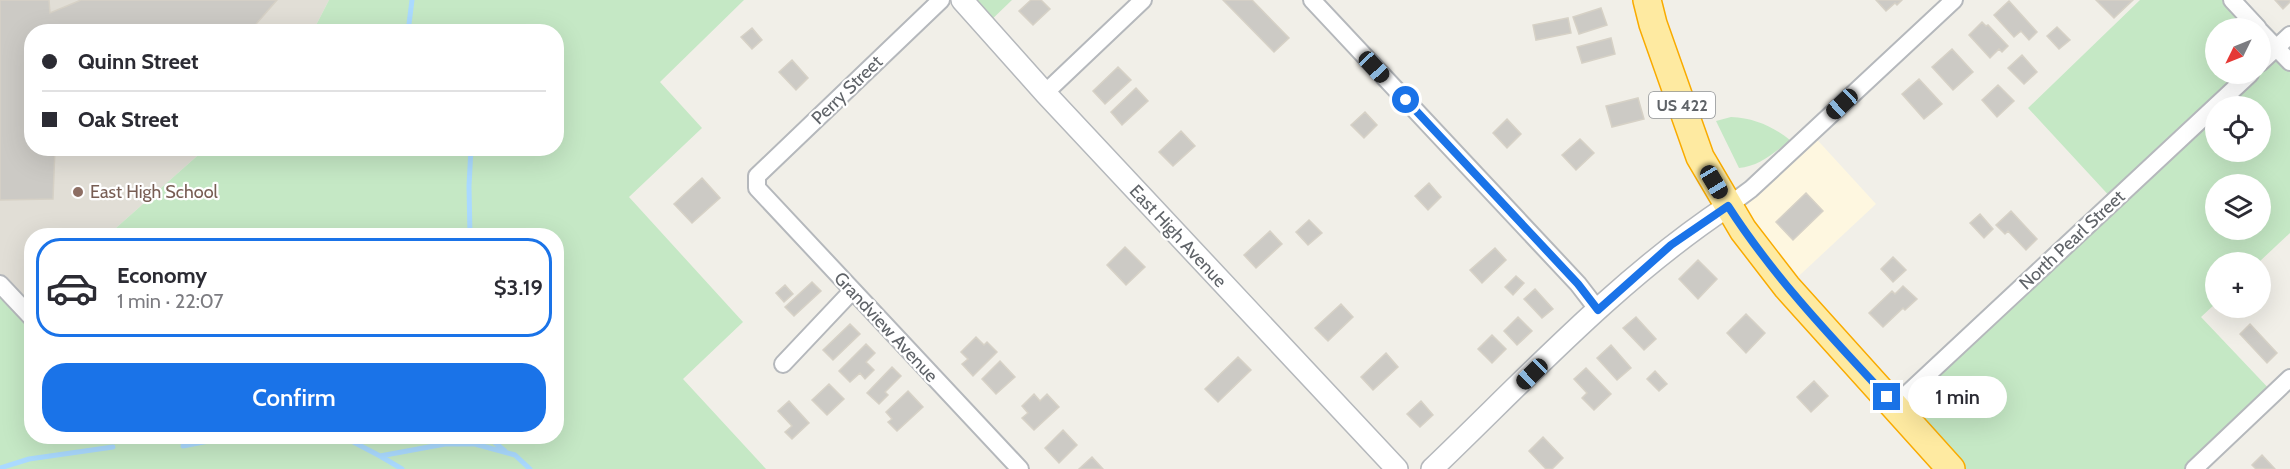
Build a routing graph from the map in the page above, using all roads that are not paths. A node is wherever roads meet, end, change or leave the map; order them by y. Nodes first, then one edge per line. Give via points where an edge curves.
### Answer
1 (941, 0) edge
2 (962, 0) edge
3 (1143, 0) edge
4 (1312, 0) edge
5 (1647, 0) edge
6 (1954, 0) edge
7 (2232, 0) edge
8 (2249, 18) edge
9 (2290, 35) edge
10 (2271, 42) edge
11 (2277, 48) junction
12 (2271, 53) edge
13 (2290, 62) edge
14 (2239, 84) edge
15 (1045, 93) junction
16 (756, 183) joint
17 (1728, 206) junction
18 (0, 284) edge
19 (852, 291) junction
20 (24, 310) edge
21 (1598, 310) junction
22 (783, 364) dead end
23 (2290, 378) edge
24 (1894, 406) junction
25 (1940, 465) edge
26 (1020, 469) edge
27 (1397, 469) edge
28 (1432, 469) edge
29 (2194, 469) edge

1 - 16 street, Perry Street via 758,176
2 - 15 street, East High Avenue
3 - 15 street
4 - 21 street
5 - 17 highway, US 422 via 1700,157
6 - 17 street
7 - 8 street
9 - 11 street
10 - 11 street
11 - 12 street
11 - 13 street
14 - 24 street, North Pearl Street
15 - 27 street, East High Avenue
16 - 19 street, Grandview Avenue
17 - 21 street via 1671,245
17 - 24 highway, US 422 via 1787,287
18 - 20 street
19 - 22 street
19 - 26 street, Grandview Avenue
21 - 28 street
23 - 29 street
24 - 25 highway, US 422

